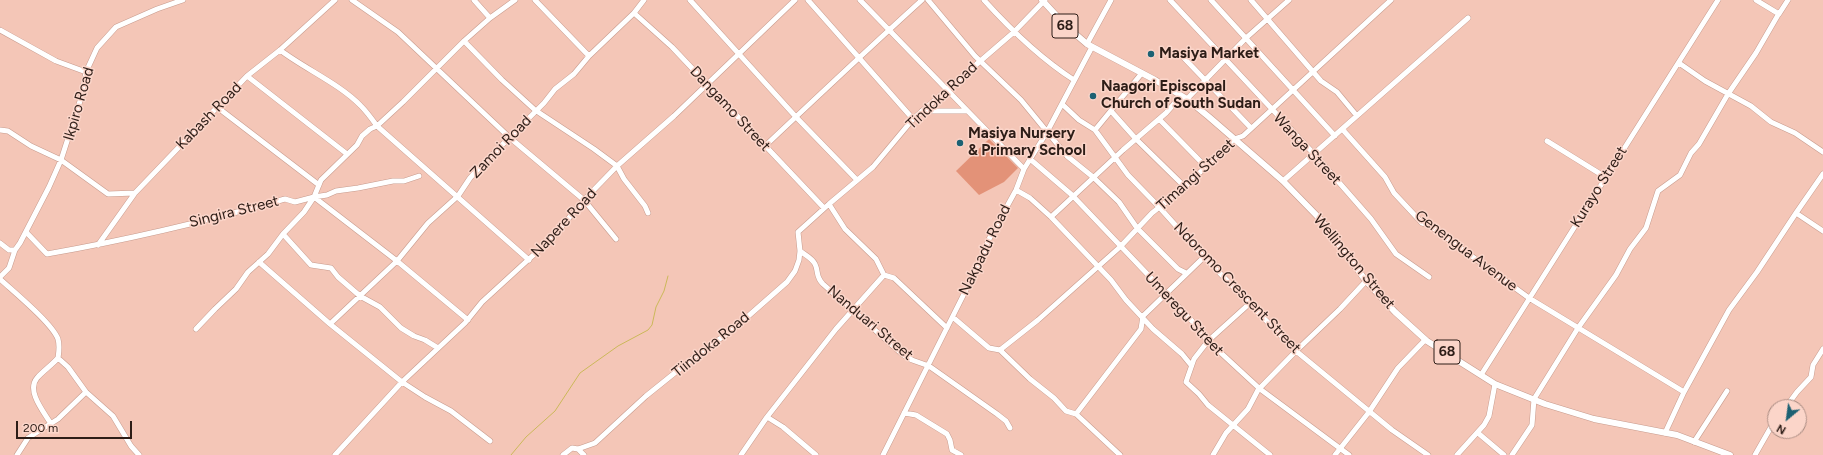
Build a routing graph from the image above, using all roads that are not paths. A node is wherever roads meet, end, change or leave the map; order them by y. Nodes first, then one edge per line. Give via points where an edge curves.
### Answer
1 (183, 0) edge
2 (335, 0) edge
3 (352, 0) edge
4 (474, 0) edge
5 (515, 0) edge
6 (535, 0) edge
7 (644, 0) edge
8 (690, 0) edge
9 (795, 0) edge
10 (808, 0) edge
11 (860, 0) edge
12 (922, 0) edge
13 (928, 0) edge
14 (984, 0) edge
15 (1044, 0) edge
16 (1111, 0) edge
17 (1170, 0) edge
18 (1211, 0) edge
19 (1251, 0) edge
20 (1289, 0) edge
21 (1391, 0) edge
22 (1718, 0) edge
23 (1756, 0) edge
24 (1788, 0) edge
25 (634, 13) junction
26 (1779, 14) junction
27 (490, 18) junction
28 (1268, 18) junction
29 (1468, 18) dead end
30 (890, 29) junction
31 (0, 30) edge
32 (1014, 32) junction
33 (1246, 38) junction
34 (464, 41) junction
35 (1089, 46) junction
36 (280, 50) junction
37 (739, 54) junction
38 (589, 56) junction
39 (1182, 57) dead end
40 (859, 59) junction
41 (1225, 59) junction
42 (981, 60) junction
43 (1679, 63) junction
44 (436, 67) junction
45 (1313, 70) junction
46 (86, 72) junction
47 (1142, 73) junction
48 (247, 76) junction
49 (1074, 80) junction
50 (1204, 80) junction
51 (707, 85) junction
52 (947, 90) junction
53 (1293, 90) junction
54 (1728, 94) junction
55 (1184, 97) junction
56 (1062, 104) junction
57 (217, 107) junction
58 (535, 110) junction
59 (1270, 110) junction
60 (922, 111) junction
61 (967, 111) junction
62 (1111, 111) junction
63 (1357, 116) junction
64 (796, 117) junction
65 (913, 119) junction
66 (1159, 119) junction
67 (377, 126) junction
68 (1252, 128) junction
69 (0, 130) edge
70 (1095, 130) junction
71 (1342, 130) junction
72 (1047, 132) junction
73 (1335, 136) junction
74 (509, 137) junction
75 (1136, 139) junction
76 (1234, 139) junction
77 (1547, 141) dead end
78 (765, 146) junction
79 (1823, 152) edge
80 (347, 154) junction
81 (1315, 155) junction
82 (1115, 158) junction
83 (1030, 159) junction
84 (61, 160) junction
85 (617, 166) junction
86 (1206, 167) junction
87 (1024, 169) junction
88 (1823, 174) edge
89 (419, 176) dead end
90 (1093, 177) junction
91 (1605, 179) junction
92 (857, 180) junction
93 (1283, 181) junction
94 (319, 185) junction
95 (1185, 187) junction
96 (1016, 190) junction
97 (135, 193) junction
98 (458, 196) junction
99 (314, 197) junction
100 (1073, 197) junction
101 (584, 200) junction
102 (829, 204) junction
103 (824, 208) junction
104 (1160, 208) junction
105 (648, 213) dead end
106 (1796, 213) junction
107 (1051, 217) junction
108 (1137, 228) junction
109 (1823, 231) edge
110 (26, 232) junction
111 (283, 234) junction
112 (616, 239) dead end
113 (0, 243) edge
114 (98, 245) junction
115 (1120, 247) junction
116 (15, 250) junction
117 (800, 251) junction
118 (1204, 257) junction
119 (529, 260) junction
120 (397, 261) junction
121 (259, 262) junction
122 (1098, 266) junction
123 (1186, 273) junction
124 (884, 275) junction
125 (1429, 277) dead end
126 (0, 278) edge
127 (1366, 280) junction
128 (1166, 294) junction
129 (360, 296) junction
130 (1529, 298) junction
131 (1249, 304) junction
132 (852, 309) junction
133 (1143, 316) junction
134 (952, 318) junction
135 (468, 320) junction
136 (330, 324) junction
137 (947, 328) junction
138 (1578, 328) junction
139 (196, 329) dead end
140 (1425, 340) junction
141 (1208, 341) junction
142 (438, 348) junction
143 (1823, 349) edge
144 (1000, 350) junction
145 (1296, 350) junction
146 (58, 358) junction
147 (1191, 365) junction
148 (928, 366) junction
149 (1481, 375) junction
150 (402, 382) junction
151 (1496, 384) junction
152 (1260, 389) junction
153 (1727, 391) dead end
154 (86, 392) junction
155 (1684, 392) junction
156 (1534, 399) junction
157 (1792, 399) edge
158 (909, 404) junction
159 (1369, 412) junction
160 (904, 413) junction
161 (1076, 414) junction
162 (916, 415) junction
163 (767, 417) junction
164 (51, 424) junction
165 (1233, 426) junction
166 (1010, 428) dead end
167 (1478, 433) junction
168 (1665, 433) junction
169 (1767, 434) edge
170 (490, 441) dead end
171 (1694, 442) junction
172 (578, 449) junction
173 (1341, 449) junction
174 (336, 453) edge
175 (18, 455) edge
176 (139, 455) edge
177 (563, 455) edge
178 (584, 455) edge
179 (741, 455) edge
180 (816, 455) edge
181 (883, 455) edge
182 (961, 455) edge
183 (1120, 455) edge
184 (1213, 455) edge
185 (1270, 455) edge
186 (1335, 455) edge
187 (1349, 455) edge
188 (1428, 455) edge
189 (1457, 455) edge
190 (1504, 455) edge
191 (1512, 455) edge
192 (1730, 455) edge
193 (1755, 455) edge

1 - 46 street, Ikpiro Road via 116,26 97,48
2 - 36 street, Kabash Road
3 - 44 street via 398,32
4 - 27 street
5 - 27 street
6 - 38 street
7 - 25 street, Zamoi Road
8 - 37 street
9 - 37 street, Napere Road
10 - 40 street
11 - 30 street via 884,26
12 - 30 street
13 - 42 street
14 - 32 street
15 - 32 street, Tindoka Road
15 - 35 main road, Wellington Street / 68 via 1066,26
16 - 35 street, Nakpadu Road
17 - 41 street, Wanga Street
18 - 33 street
19 - 28 street
20 - 28 street
21 - 45 street, Timangi Street via 1358,33
22 - 43 street, Kurayo Street
23 - 26 street
24 - 26 street
25 - 38 street, Zamoi Road
25 - 51 street, Dangamo Street via 672,47
26 - 54 street
27 - 34 street
28 - 33 street
28 - 45 street
29 - 63 street
30 - 40 street
30 - 52 street
31 - 46 street via 56,61
32 - 42 street, Tindoka Road
32 - 49 street
33 - 41 street
33 - 53 street
34 - 44 street
34 - 58 street
35 - 47 main road, Wellington Street / 68
35 - 49 street, Nakpadu Road
36 - 48 street, Kabash Road
36 - 67 street via 361,106
37 - 51 street, Napere Road
37 - 64 street
38 - 58 street, Zamoi Road via 574,74
39 - 50 street
40 - 64 street
40 - 65 street
41 - 50 street
41 - 59 street, Wanga Street
42 - 52 street, Tindoka Road
42 - 72 street via 1021,100
43 - 54 street
43 - 91 street, Kurayo Street
44 - 67 street
44 - 74 street
45 - 53 street, Timangi Street
45 - 63 street via 1321,81 1337,92
46 - 84 street, Ikpiro Road via 81,98
47 - 55 main road, Wellington Street / 68
47 - 62 street
48 - 57 street, Kabash Road
48 - 80 street
49 - 56 street, Nakpadu Road
50 - 55 street
50 - 68 street
51 - 78 street, Dangamo Street
51 - 85 street, Napere Road
52 - 60 street, Tindoka Road
52 - 61 street
53 - 59 street, Timangi Street
53 - 73 street
54 - 79 street
54 - 138 street via 1680,175 1658,191 1646,228
55 - 66 street
55 - 76 main road, Wellington Street / 68
56 - 70 street, Ndoromo Crescent Street via 1079,120
56 - 72 street, Nakpadu Road
57 - 94 street
57 - 97 street, Kabash Road
58 - 74 street, Zamoi Road
58 - 85 street
59 - 68 street, Timangi Street
59 - 81 street, Wanga Street
60 - 61 street
60 - 65 street, Tindoka Road
61 - 87 street
62 - 70 street
62 - 75 street
63 - 71 street
64 - 78 street
64 - 92 street
65 - 92 street, Tindoka Road via 873,167
66 - 75 street
66 - 86 street
67 - 80 street via 370,128
67 - 98 street
68 - 76 street, Timangi Street via 1243,136
69 - 84 street via 8,131 31,146
70 - 82 street, Ndoromo Crescent Street
71 - 73 street
71 - 130 street, Genengua Avenue via 1422,223 1429,225
72 - 83 street, Nakpadu Road
72 - 90 street via 1067,156
73 - 81 street
74 - 98 street, Zamoi Road via 470,178
74 - 101 street
75 - 82 street
75 - 95 street
76 - 86 street, Timangi Street
76 - 93 main road, Wellington Street / 68
77 - 91 street via 1602,174
78 - 103 street, Dangamo Street
80 - 94 street
81 - 93 street
81 - 125 street, Wanga Street via 1371,219 1396,254
82 - 90 street
82 - 104 street, Ndoromo Crescent Street
83 - 87 street, Nakpadu Road
83 - 100 street, Umeregu Street
84 - 97 street via 108,194
84 - 110 street, Ikpiro Road
85 - 101 street, Napere Road
85 - 105 street
86 - 95 street, Timangi Street
87 - 96 street, Nakpadu Road
88 - 106 street
89 - 99 street, Singira Street via 404,181 393,180 336,190 327,195
90 - 100 street
90 - 108 street via 1119,202
91 - 130 street, Kurayo Street
92 - 102 street, Tindoka Road
93 - 127 main road, Wellington Street / 68 via 1326,226
94 - 99 street
95 - 104 street, Timangi Street
96 - 107 street via 1030,198
96 - 134 street, Nakpadu Road via 988,241
97 - 114 street, Kabash Road
98 - 119 street via 477,216
98 - 120 street, Zamoi Road via 428,223
99 - 111 street
99 - 114 street, Singira Street via 295,202 285,199
99 - 120 street
100 - 107 street
100 - 115 street, Umeregu Street
101 - 112 street
101 - 119 street, Napere Road via 552,238
102 - 103 street, Tindoka Road
102 - 124 street via 845,229 876,259
103 - 117 street, Tiindoka Road via 798,232
104 - 108 street, Timangi Street
104 - 118 street, Ndoromo Crescent Street
106 - 109 street
106 - 155 street via 1729,310
107 - 122 street
108 - 115 street, Timangi Street
108 - 123 street via 1178,269
110 - 114 street, Singira Street via 47,254
110 - 116 street, Ikpiro Road
111 - 121 street
111 - 129 street via 312,265 331,268
113 - 116 street via 9,250
115 - 122 street, Timangi Street
115 - 128 street, Umeregu Street
116 - 126 street, Ikpiro Road via 8,268
117 - 132 street, Nanduari Street via 815,264 817,278
117 - 172 street, Tiindoka Road via 795,271 787,282 729,333 707,346 646,396 595,443
118 - 123 street
118 - 131 street, Ndoromo Crescent Street
119 - 135 street, Napere Road via 482,302
120 - 129 street, Zamoi Road
120 - 135 street
121 - 136 street
121 - 139 street via 248,272 236,290
122 - 133 street
122 - 144 street, Timangi Street
123 - 128 street
124 - 132 street
124 - 137 street via 894,278
126 - 146 street via 50,325 60,347
127 - 140 main road, Wellington Street / 68
127 - 145 street via 1340,309
128 - 133 street
128 - 141 street, Umeregu Street
129 - 136 street, Zamoi Road
129 - 142 street via 380,308 401,328
130 - 138 street, Genengua Avenue
130 - 149 street, Kurayo Street
131 - 141 street
131 - 145 street, Ndoromo Crescent Street
132 - 148 street, Nanduari Street via 902,354
132 - 163 street
133 - 147 street
133 - 161 street via 1141,329
134 - 137 street, Nakpadu Road
134 - 144 street via 990,348
135 - 142 street, Napere Road
136 - 150 street
137 - 148 street, Nakpadu Road
138 - 155 street, Genengua Avenue
138 - 156 street
140 - 149 main road, Wellington Street / 68
140 - 159 street via 1398,368
141 - 147 street
141 - 152 street, Umeregu Street
142 - 150 street, Napere Road
143 - 157 street via 1813,365 1811,378
144 - 161 street via 1066,411
145 - 152 street
145 - 159 street, Ndoromo Crescent Street
146 - 154 street
146 - 164 street via 36,379 33,387
147 - 165 street via 1186,382
148 - 158 street, Nakpadu Road
148 - 166 street, Nanduari Street via 997,414
149 - 151 main road, Wellington Street / 68
150 - 170 street via 451,411
150 - 174 street, Napere Road
151 - 156 main road, Wellington Street / 68
151 - 167 street via 1489,416
152 - 165 street via 1248,409
152 - 173 street, Umeregu Street
153 - 171 street
154 - 164 street
154 - 176 street via 113,416
155 - 168 street
156 - 168 main road, Wellington Street / 68 via 1594,419
156 - 191 street via 1532,425
158 - 160 street, Nakpadu Road
158 - 162 street
159 - 173 street
159 - 188 street, Ndoromo Crescent Street
160 - 162 street
160 - 181 street, Nakpadu Road
161 - 183 street
162 - 182 street via 947,434 952,450
163 - 179 street
163 - 180 street
164 - 175 street via 28,438
165 - 184 street
165 - 185 street
167 - 189 street
167 - 190 street
168 - 171 main road, Wellington Street / 68
169 - 193 street
171 - 192 main road, Wellington Street / 68
172 - 177 street, Tiindoka Road via 572,448
172 - 178 street
173 - 186 street
173 - 187 street, Umeregu Street

